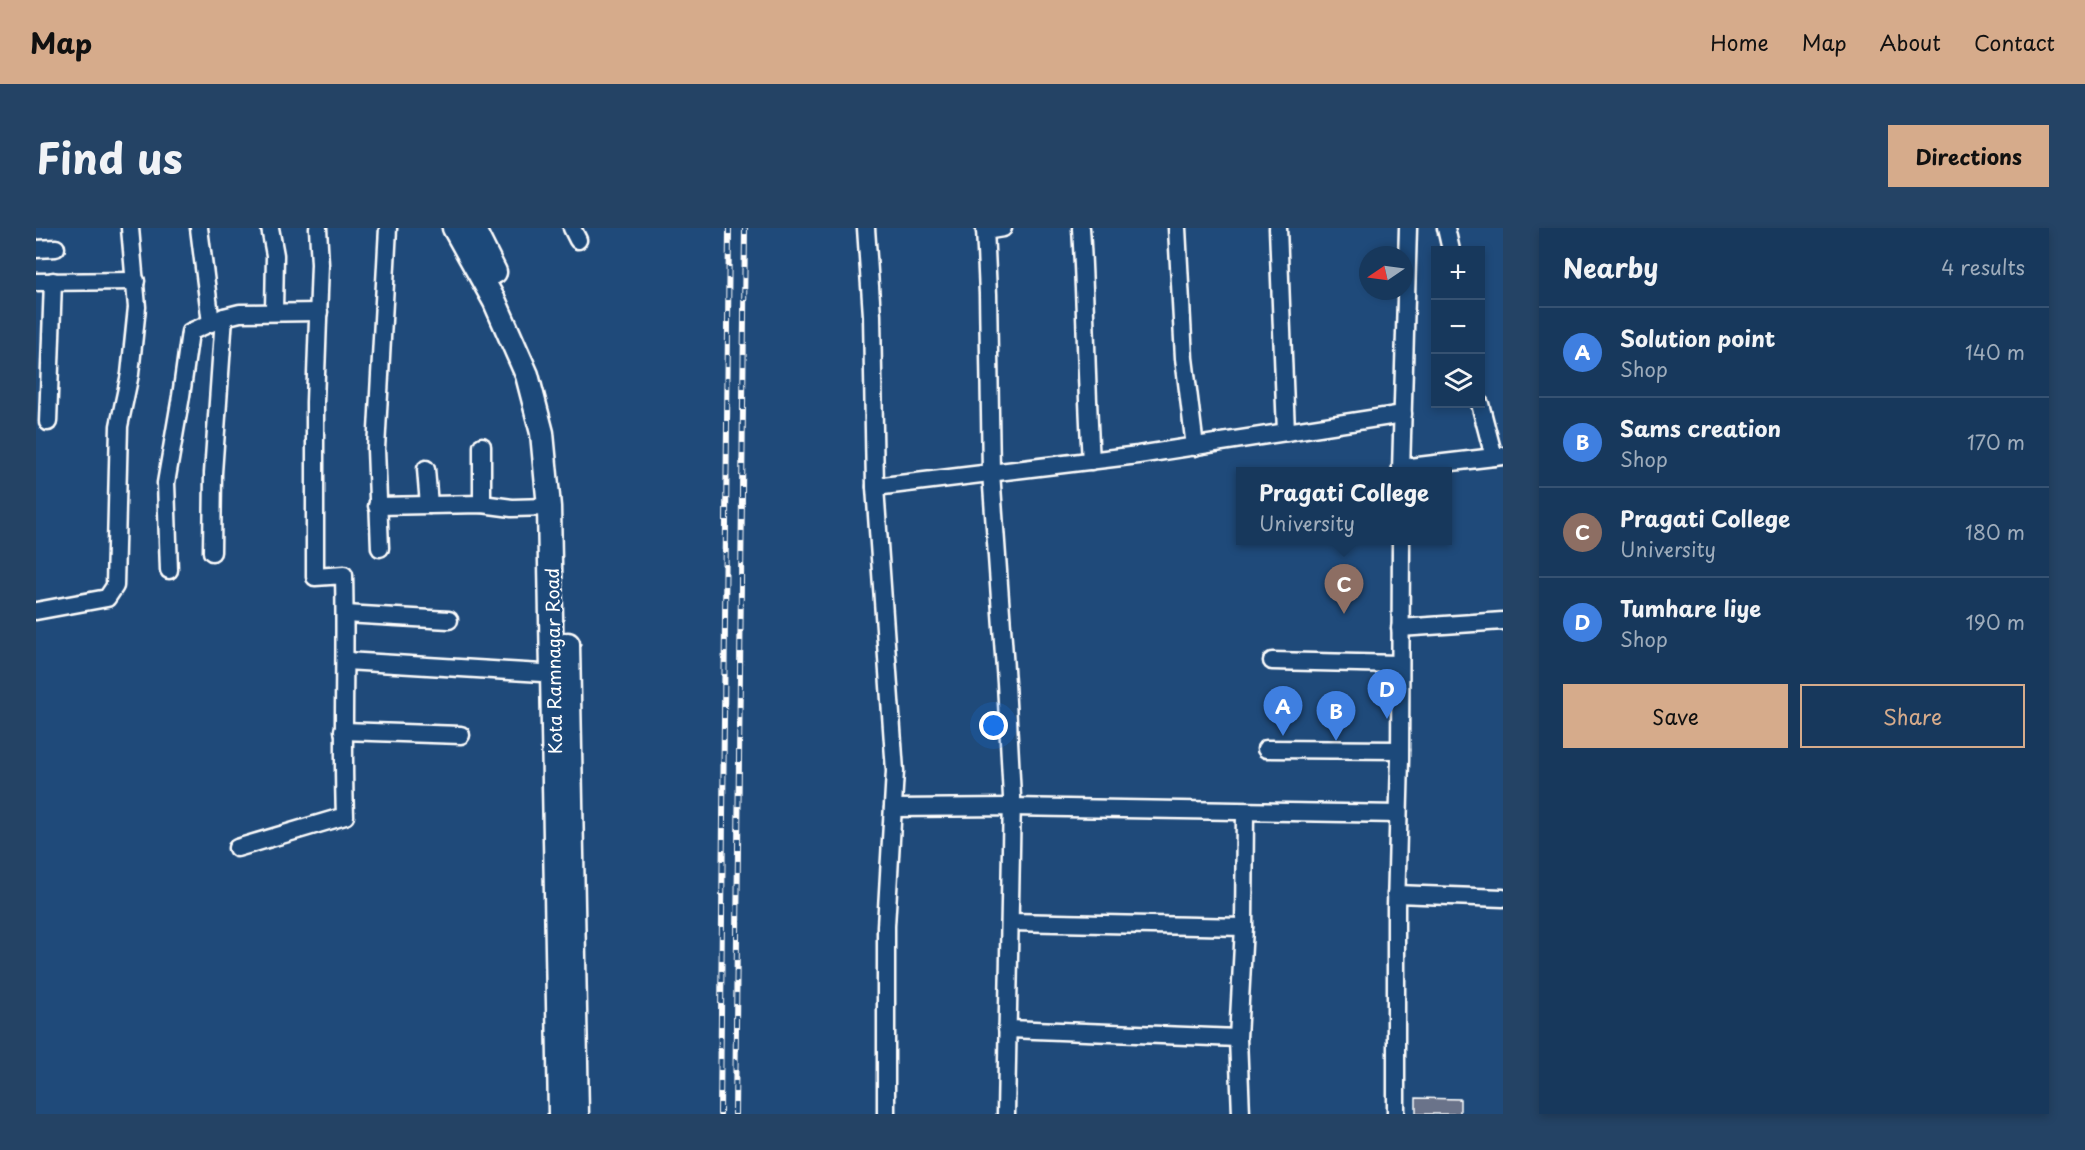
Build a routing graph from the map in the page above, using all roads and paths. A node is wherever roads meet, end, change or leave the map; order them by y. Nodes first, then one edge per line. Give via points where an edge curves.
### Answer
1 (130, 228) edge
2 (200, 228) edge
3 (270, 228) edge
4 (318, 228) edge
5 (388, 228) edge
6 (454, 228) edge
7 (473, 228) edge
8 (866, 228) edge
9 (1002, 228) edge
10 (1081, 228) edge
11 (1177, 228) edge
12 (1278, 228) edge
13 (1408, 228) edge
14 (1446, 228) edge
15 (985, 229) edge
16 (1450, 246) edge
17 (56, 248) dead end
18 (36, 249) edge
19 (53, 281) junction
20 (136, 281) junction
21 (36, 282) edge
22 (274, 311) junction
23 (319, 312) junction
24 (217, 320) junction
25 (1481, 408) edge
26 (1403, 414) junction
27 (48, 422) dead end
28 (1286, 432) junction
29 (482, 446) dead end
30 (1195, 447) junction
31 (1498, 457) edge
32 (1091, 461) junction
33 (1401, 467) edge
34 (1423, 467) edge
35 (426, 469) dead end
36 (991, 472) junction
37 (875, 487) junction
38 (482, 504) junction
39 (429, 505) junction
40 (377, 506) junction
41 (549, 507) junction
42 (1401, 545) edge
43 (380, 548) dead end
44 (212, 552) dead end
45 (169, 570) dead end
46 (36, 611) edge
47 (345, 614) junction
48 (449, 620) dead end
49 (1503, 621) edge
50 (1400, 628) junction
51 (346, 661) junction
52 (1272, 661) dead end
53 (1400, 664) junction
54 (542, 673) dead end
55 (343, 731) junction
56 (461, 735) dead end
57 (1266, 749) dead end
58 (1400, 750) junction
59 (1011, 807) junction
60 (893, 808) junction
61 (1245, 812) junction
62 (1398, 814) junction
63 (237, 848) dead end
64 (1396, 894) junction
65 (1503, 898) edge
66 (1010, 922) junction
67 (1244, 927) junction
68 (1007, 1029) junction
69 (1238, 1038) junction
70 (560, 1114) edge
71 (577, 1114) edge
72 (886, 1114) edge
73 (1006, 1114) edge
74 (1241, 1114) edge
75 (1396, 1114) edge

1 - 20 street
2 - 24 street
3 - 22 street via 275,255
4 - 23 street
5 - 40 street via 376,449
6 - 41 street, Kota Ramnagar Road via 495,302 527,375 542,433
7 - 71 street via 545,383 554,431 564,518
8 - 37 street
9 - 15 street
10 - 32 street
11 - 30 street via 1184,358
12 - 28 street
13 - 26 street
14 - 16 street
15 - 36 street
17 - 18 street
19 - 20 street
19 - 21 street
19 - 27 street
20 - 46 street via 130,374 120,426 115,586 107,598
22 - 23 street
22 - 24 street via 240,313
23 - 47 street via 315,577 344,575
24 - 44 street
24 - 45 street via 190,332 166,483
25 - 31 street
26 - 28 street
26 - 33 street
28 - 30 street
29 - 38 street
30 - 32 street
31 - 34 street
32 - 36 street
35 - 39 street
36 - 37 street
36 - 59 street
37 - 60 street via 895,771
38 - 39 street
38 - 41 street
39 - 40 street
40 - 43 street
41 - 70 street, Kota Ramnagar Road
42 - 50 street
47 - 48 street
47 - 51 street
49 - 50 street
50 - 53 street
51 - 54 street
51 - 55 street
52 - 53 street
53 - 58 street
55 - 56 street
55 - 63 street via 345,816
57 - 58 street
58 - 62 street
59 - 60 street
59 - 61 street
59 - 66 street
60 - 72 street via 886,926
61 - 62 street
61 - 67 street
62 - 64 street
64 - 65 street
64 - 75 street
66 - 67 street
66 - 68 street
67 - 69 street
68 - 69 street
68 - 73 street
69 - 74 street

